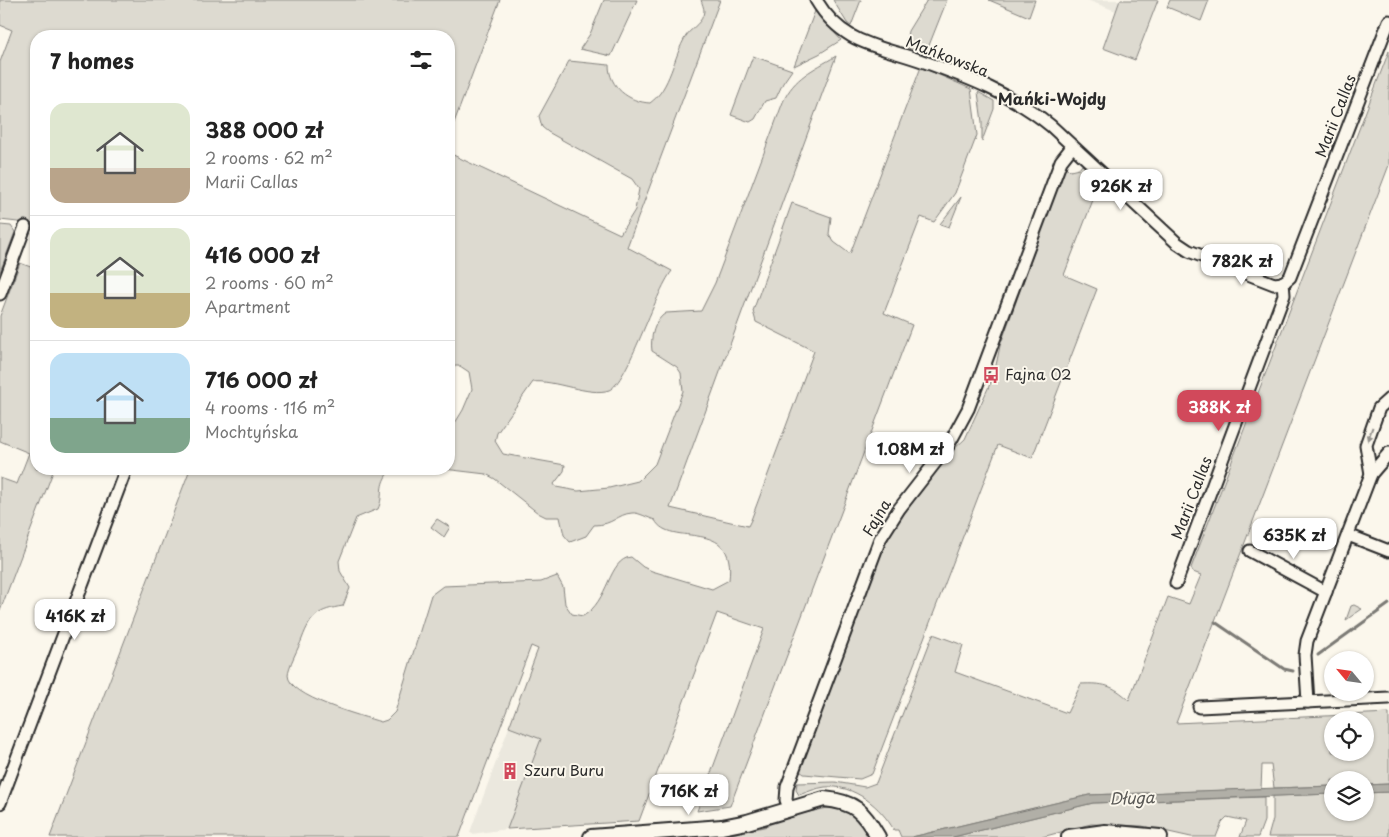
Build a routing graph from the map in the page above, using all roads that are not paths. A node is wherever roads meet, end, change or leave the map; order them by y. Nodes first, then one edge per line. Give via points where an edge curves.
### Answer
1 (816, 0) edge
2 (1389, 21) edge
3 (1072, 147) junction
4 (25, 227) dead end
5 (1287, 280) junction
6 (0, 294) edge
7 (1389, 399) edge
8 (1389, 453) edge
9 (1371, 474) junction
10 (124, 475) edge
11 (1348, 535) junction
12 (1250, 551) dead end
13 (1389, 551) edge
14 (1176, 583) dead end
15 (1326, 592) junction
16 (1389, 698) edge
17 (1308, 702) junction
18 (1199, 707) dead end
19 (0, 803) edge
20 (790, 810) junction
21 (591, 837) edge
22 (878, 837) edge
23 (1069, 837) edge
24 (1160, 837) edge

1 - 3 street, Mańkowska via 848,35 870,46 927,63 1005,96 1039,116
2 - 5 street, Marii Callas
3 - 5 street, Mańkowska via 1183,248 1274,284
3 - 20 street, Fajna via 1061,161 960,426 890,523 871,559 787,787 786,800
4 - 6 street
5 - 14 street, Marii Callas
7 -> 9 street via 1379,408 1366,445
8 - 9 street
9 - 11 street
10 - 19 street
11 - 13 street
11 - 15 street
12 - 15 street
15 - 17 street via 1306,648
16 - 17 street
17 - 18 street
20 - 21 street via 722,827
20 - 22 street via 824,799 847,803 866,816
23 - 24 street via 1105,832

